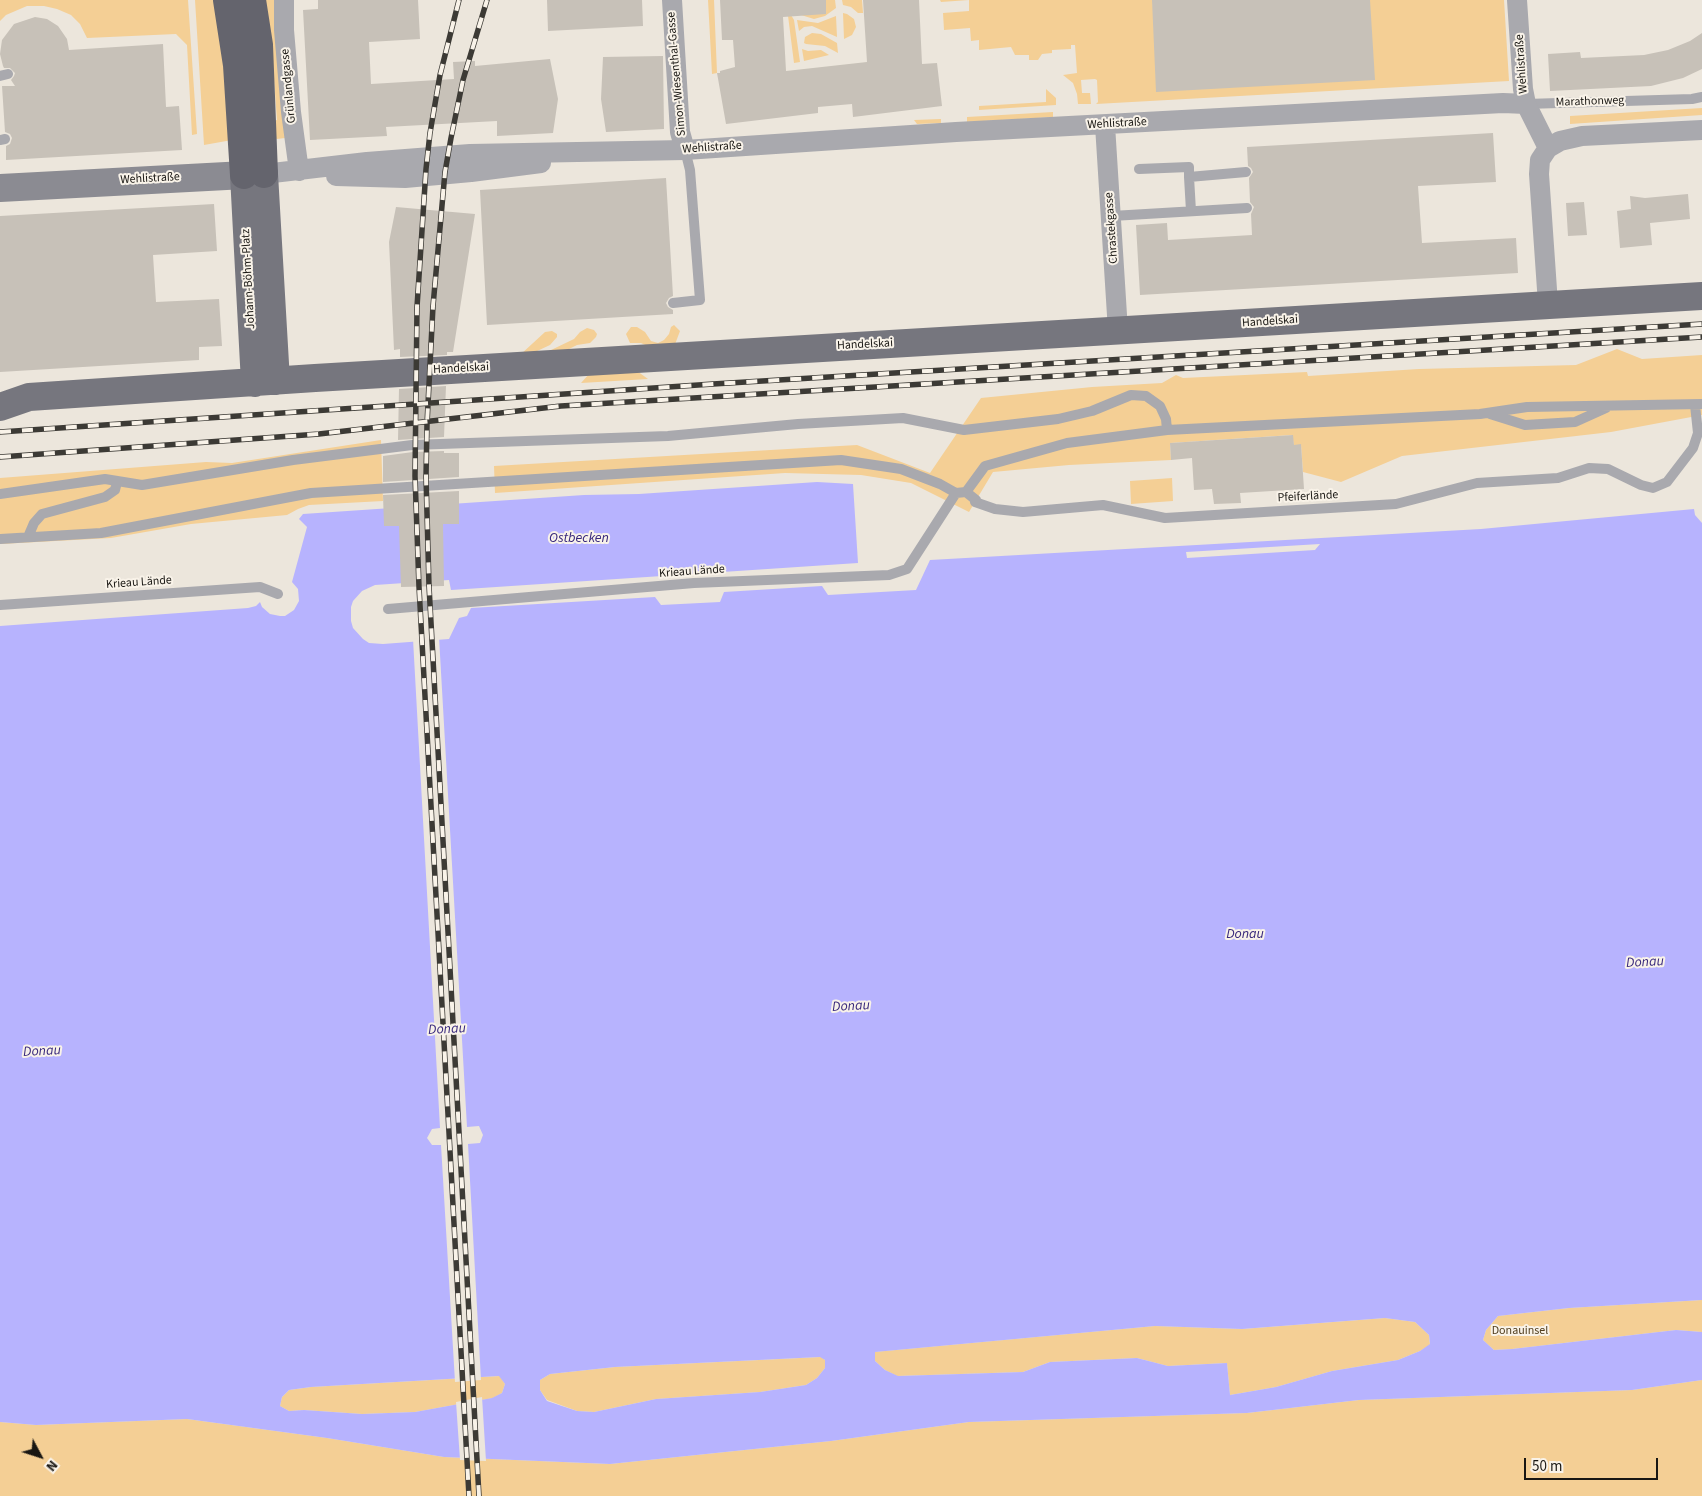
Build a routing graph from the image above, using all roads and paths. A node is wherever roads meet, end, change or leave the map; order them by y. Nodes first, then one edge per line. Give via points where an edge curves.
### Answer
1 (227, 0) edge
2 (252, 0) edge
3 (284, 0) edge
4 (672, 0) edge
5 (1517, 0) edge
6 (1702, 97) edge
7 (1526, 104) junction
8 (1105, 125) junction
9 (1702, 130) edge
10 (1548, 148) junction
11 (686, 150) junction
12 (1139, 169) dead end
13 (299, 171) junction
14 (1246, 172) dead end
15 (254, 175) junction
16 (1189, 177) junction
17 (0, 188) edge
18 (1248, 208) dead end
19 (1191, 212) junction
20 (1112, 216) junction
21 (1702, 296) edge
22 (673, 304) dead end
23 (1548, 304) junction
24 (1118, 331) junction
25 (266, 382) junction
26 (0, 392) edge
27 (29, 398) junction
28 (1698, 404) edge
29 (1609, 406) junction
30 (0, 407) edge
31 (1487, 413) junction
32 (1167, 430) junction
33 (117, 482) junction
34 (961, 492) junction
35 (0, 494) edge
36 (28, 537) junction
37 (0, 539) edge
38 (278, 594) dead end
39 (0, 605) edge
40 (388, 609) dead end

1 - 15 highway
2 - 15 highway via 259,46
3 - 13 street, Grünlandgasse via 291,112
4 - 11 street, Simon-Wiesenthal-Gasse via 680,132
5 - 7 street, Wehlistraße
6 - 7 lane, Marathonweg
7 - 8 street, Wehlistraße
7 - 10 street
8 - 11 street, Wehlistraße
8 - 20 street, Chrastekgasse
9 - 10 street via 1582,136 1560,141
10 - 23 street via 1540,160 1539,174
11 - 13 street, Wehlistraße via 470,154
11 - 22 lane, Simon-Wiesenthal-Gasse via 700,300
12 - 16 lane via 1189,167
13 - 15 street, Wehlistraße
14 - 16 lane
15 - 17 street, Wehlistraße
15 - 25 main road, Johann-Böhm-Platz
16 - 19 lane
18 - 19 lane
19 - 20 lane
20 - 24 street, Chrastekgasse
21 - 23 main road, Handelskai
23 - 24 main road, Handelskai
24 - 25 main road, Handelskai
25 - 27 main road, Handelskai
26 - 27 main road, Handelskai
27 - 30 main road, Handelskai
28 - 29 lane, Krieau Lände
28 - 34 lane, Pfeiferlände via 1698,433 1693,448 1667,482 1653,488 1608,469 1589,468 1558,478 1477,482 1396,504 1165,518 1103,505 1023,512 995,509 975,502
29 - 31 lane, Krieau Lände via 1528,407
29 - 31 lane via 1575,422 1525,425
31 - 32 lane, Krieau Lände
32 - 33 lane via 1160,406 1146,396 1131,395 1092,411 1058,419 964,430 903,418 668,436 412,445 293,460 142,485
32 - 34 lane, Krieau Lände via 1067,443 985,466 973,484
33 - 35 lane via 105,479
33 - 36 lane via 115,490 105,497 42,514
34 - 36 lane, Pfeiferlände via 901,470 841,460 311,493 101,533
34 - 40 lane, Krieau Lände via 907,569 889,575 694,583
36 - 37 lane, Pfeiferlände
38 - 39 lane, Krieau Lände via 260,587

